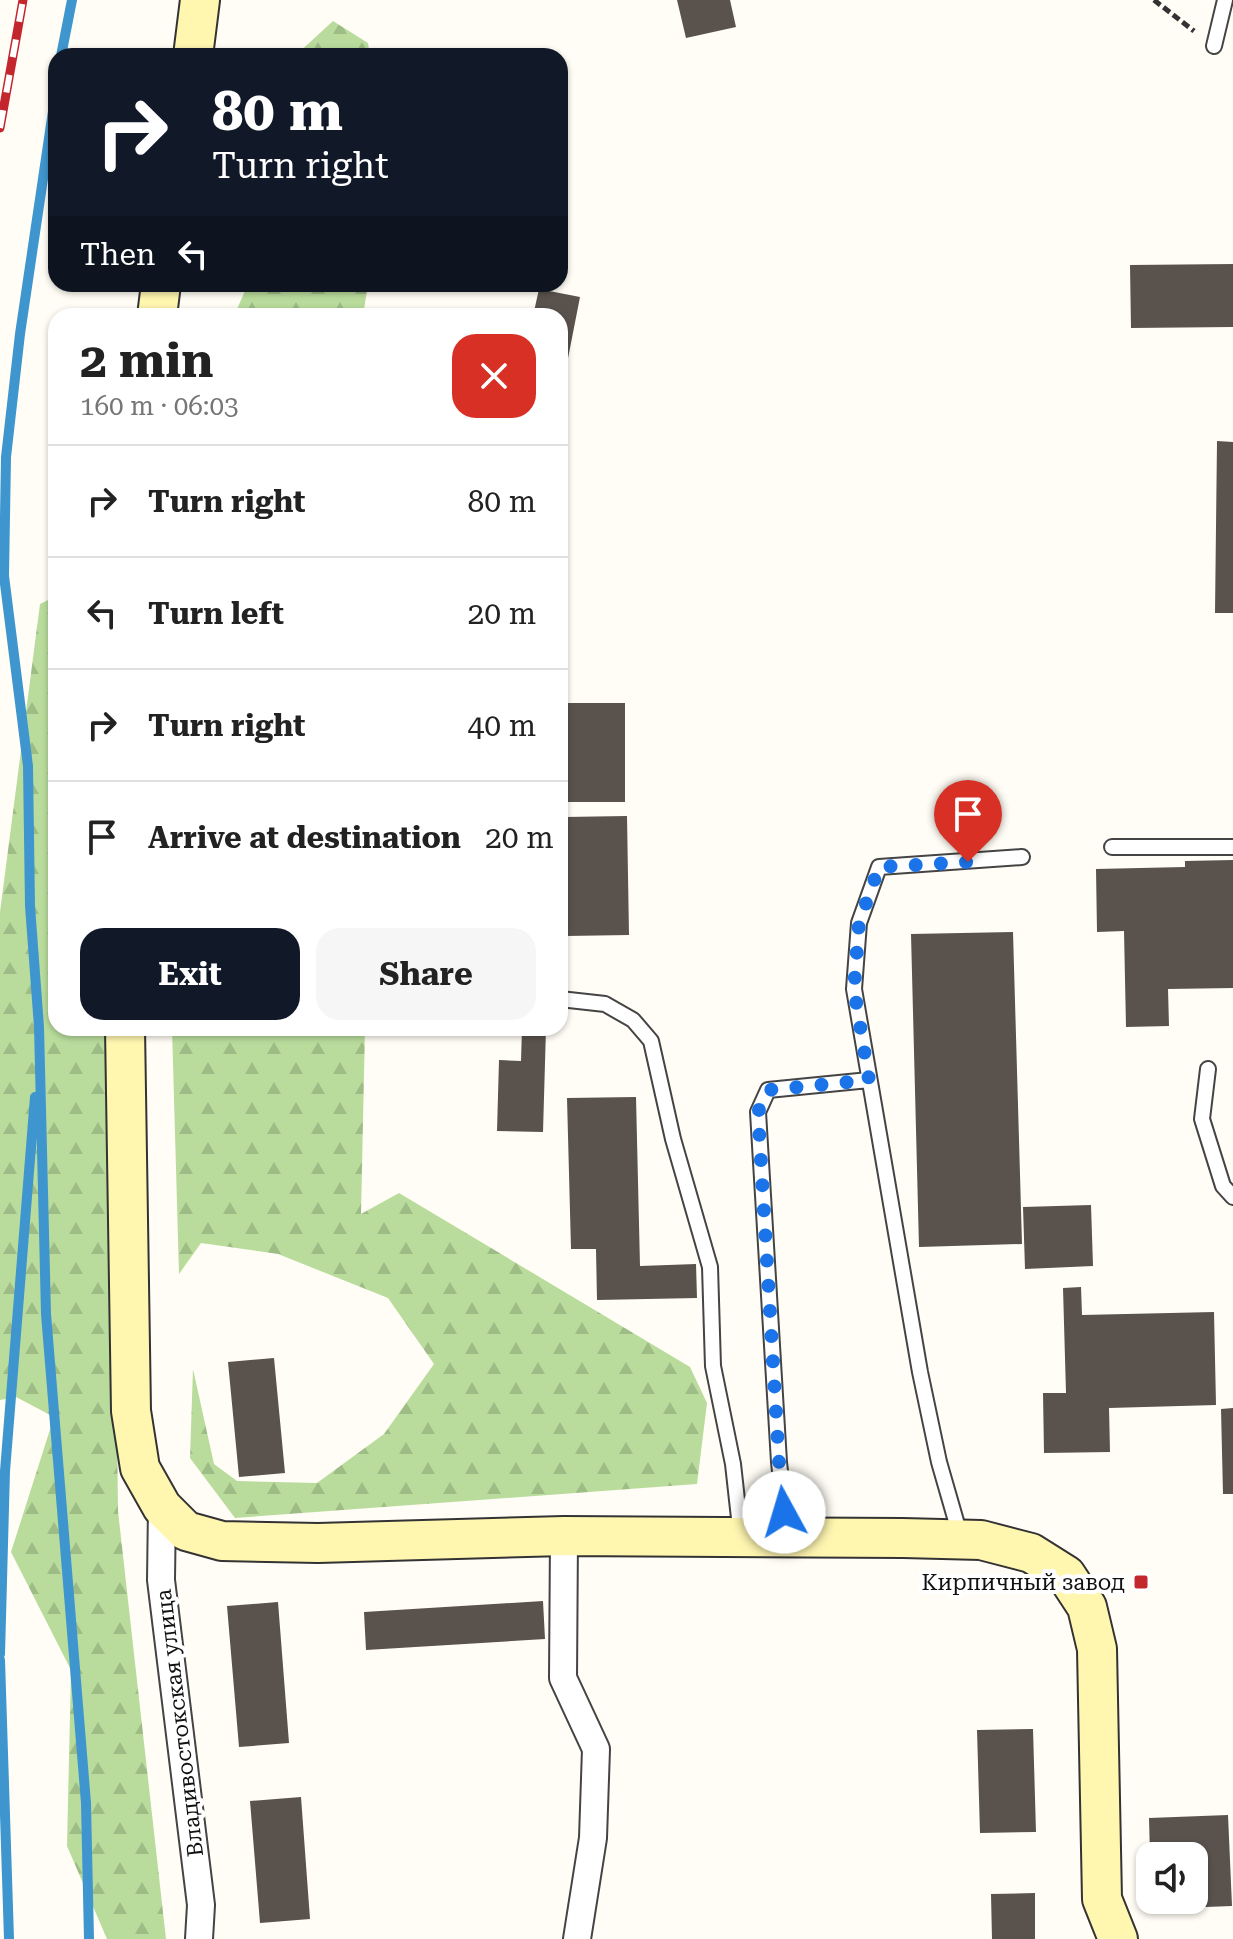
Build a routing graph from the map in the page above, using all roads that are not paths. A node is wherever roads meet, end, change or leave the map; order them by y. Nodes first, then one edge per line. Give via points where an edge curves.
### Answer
1 (200, 0) edge
2 (1225, 0) edge
3 (1214, 46) dead end
4 (194, 48) edge
5 (1112, 847) dead end
6 (1233, 847) edge
7 (1022, 857) dead end
8 (568, 1000) edge
9 (125, 1036) edge
10 (1208, 1069) dead end
11 (869, 1080) junction
12 (1233, 1197) edge
13 (162, 1507) junction
14 (564, 1536) junction
15 (741, 1537) junction
16 (787, 1537) junction
17 (961, 1540) junction
18 (199, 1939) edge
19 (577, 1939) edge
20 (1118, 1939) edge

1 - 4 street
2 - 3 lane
5 - 6 lane
7 - 11 lane via 879,867 859,923 854,989
8 - 15 lane via 605,1004 633,1020 651,1041 710,1267 713,1366
9 - 13 street via 131,1411 140,1468
10 - 12 lane via 1202,1119 1223,1186
11 - 16 lane via 768,1090 758,1112
11 - 17 lane via 920,1372
13 - 14 street via 186,1531 222,1541
13 - 18 street, Владивостокская улица via 161,1580 201,1905
14 - 15 street
14 - 19 street via 563,1678 596,1749 593,1838
15 - 16 street
16 - 17 street
17 - 20 street via 1031,1553 1066,1575 1087,1607 1097,1649 1102,1899

